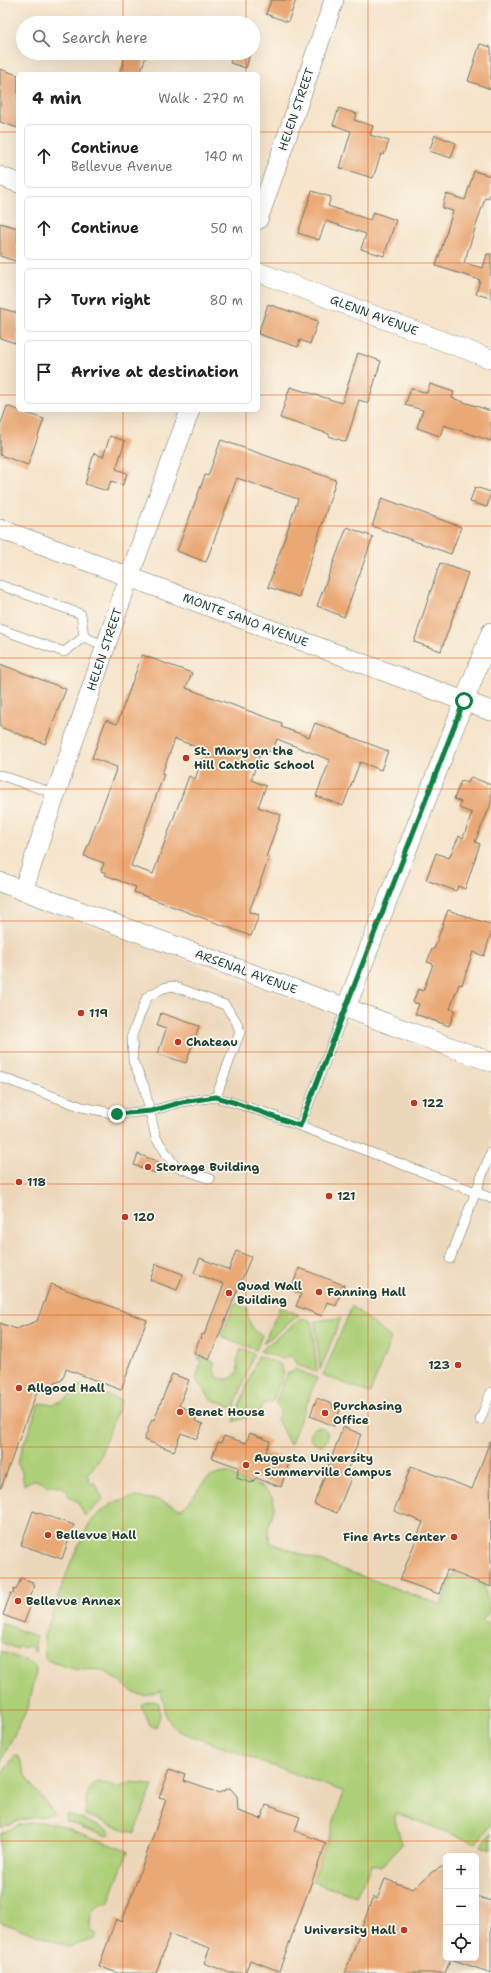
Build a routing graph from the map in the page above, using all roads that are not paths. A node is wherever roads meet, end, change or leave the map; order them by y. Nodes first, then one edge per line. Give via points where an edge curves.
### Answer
1 (334, 0) edge
2 (0, 176) edge
3 (16, 182) edge
4 (260, 214) edge
5 (260, 273) edge
6 (491, 359) edge
7 (189, 412) edge
8 (0, 529) edge
9 (129, 577) junction
10 (0, 585) edge
11 (0, 629) edge
12 (491, 632) edge
13 (84, 638) junction
14 (106, 646) junction
15 (464, 701) junction
16 (491, 711) edge
17 (0, 775) edge
18 (56, 794) junction
19 (0, 882) edge
20 (23, 891) junction
21 (346, 1008) junction
22 (491, 1062) edge
23 (0, 1077) edge
24 (216, 1097) junction
25 (151, 1111) junction
26 (300, 1126) junction
27 (491, 1152) edge
28 (210, 1180) dead end
29 (476, 1192) junction
30 (491, 1198) edge
31 (450, 1259) dead end
32 (491, 1392) edge
33 (480, 1420) dead end

1 - 4 street, HELEN STREET
2 - 3 street
5 - 6 street, GLENN AVENUE
7 - 9 street, HELEN STREET
8 - 9 street, MONTE SANO AVENUE
9 - 14 street, HELEN STREET
9 - 15 street, MONTE SANO AVENUE
10 - 13 lane via 81,614
11 - 13 lane via 64,652
12 - 15 street
13 - 14 lane
14 - 18 street, HELEN STREET
15 - 16 street, MONTE SANO AVENUE
15 - 21 street
17 - 18 lane
18 - 20 street, HELEN STREET
19 - 20 street, ARSENAL AVENUE
20 - 21 street, ARSENAL AVENUE
21 - 22 street, ARSENAL AVENUE
21 - 26 lane
23 - 25 lane via 82,1107 117,1114
24 - 25 lane via 182,1102
24 - 25 lane via 240,1032 236,1021 225,1005 173,986 163,988 147,997 132,1035 133,1061
24 - 26 lane
25 - 28 lane via 156,1138 175,1166
26 - 29 lane
27 - 29 lane
29 - 30 lane
29 - 31 lane
32 - 33 lane

